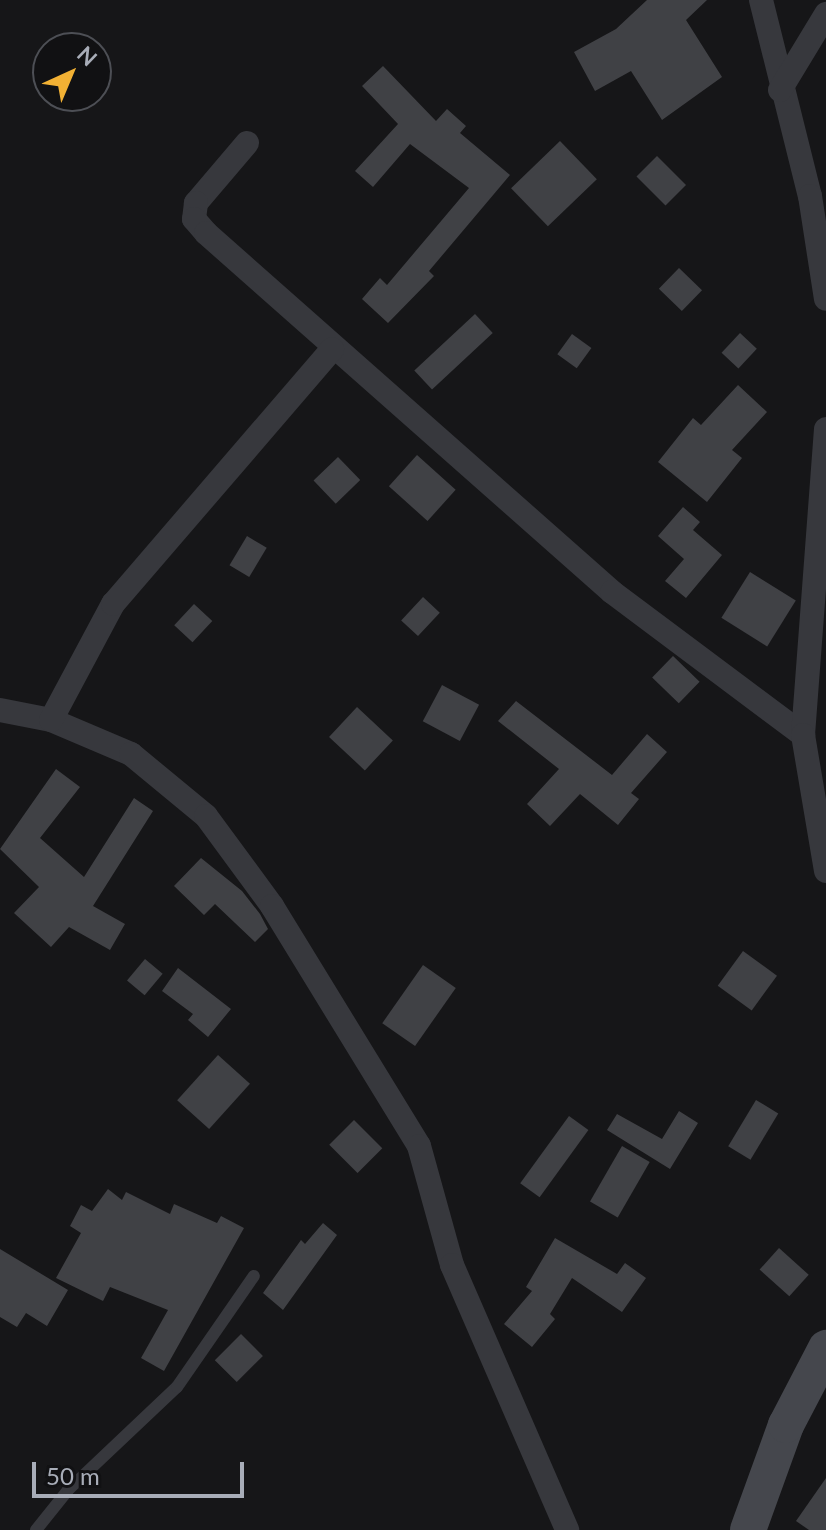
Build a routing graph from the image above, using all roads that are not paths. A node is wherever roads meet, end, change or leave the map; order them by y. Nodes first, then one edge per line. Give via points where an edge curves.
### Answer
1 (761, 0) edge
2 (826, 14) edge
3 (780, 90) junction
4 (247, 143) dead end
5 (826, 299) edge
6 (332, 349) junction
7 (826, 429) edge
8 (0, 710) edge
9 (51, 720) junction
10 (803, 735) junction
11 (826, 871) edge
12 (254, 1276) dead end
13 (826, 1348) edge
14 (36, 1530) edge
15 (567, 1530) edge
16 (748, 1530) edge

1 - 3 street
2 - 3 street
3 - 5 street via 810,196
4 - 6 street via 196,203 194,219
6 - 9 street via 113,604
6 - 10 street via 612,592
7 - 10 street
8 - 9 street
9 - 15 street via 131,754 206,816 272,906 419,1146 452,1265
10 - 11 street
12 - 14 lane via 177,1387 68,1490
13 - 16 main road via 786,1425

